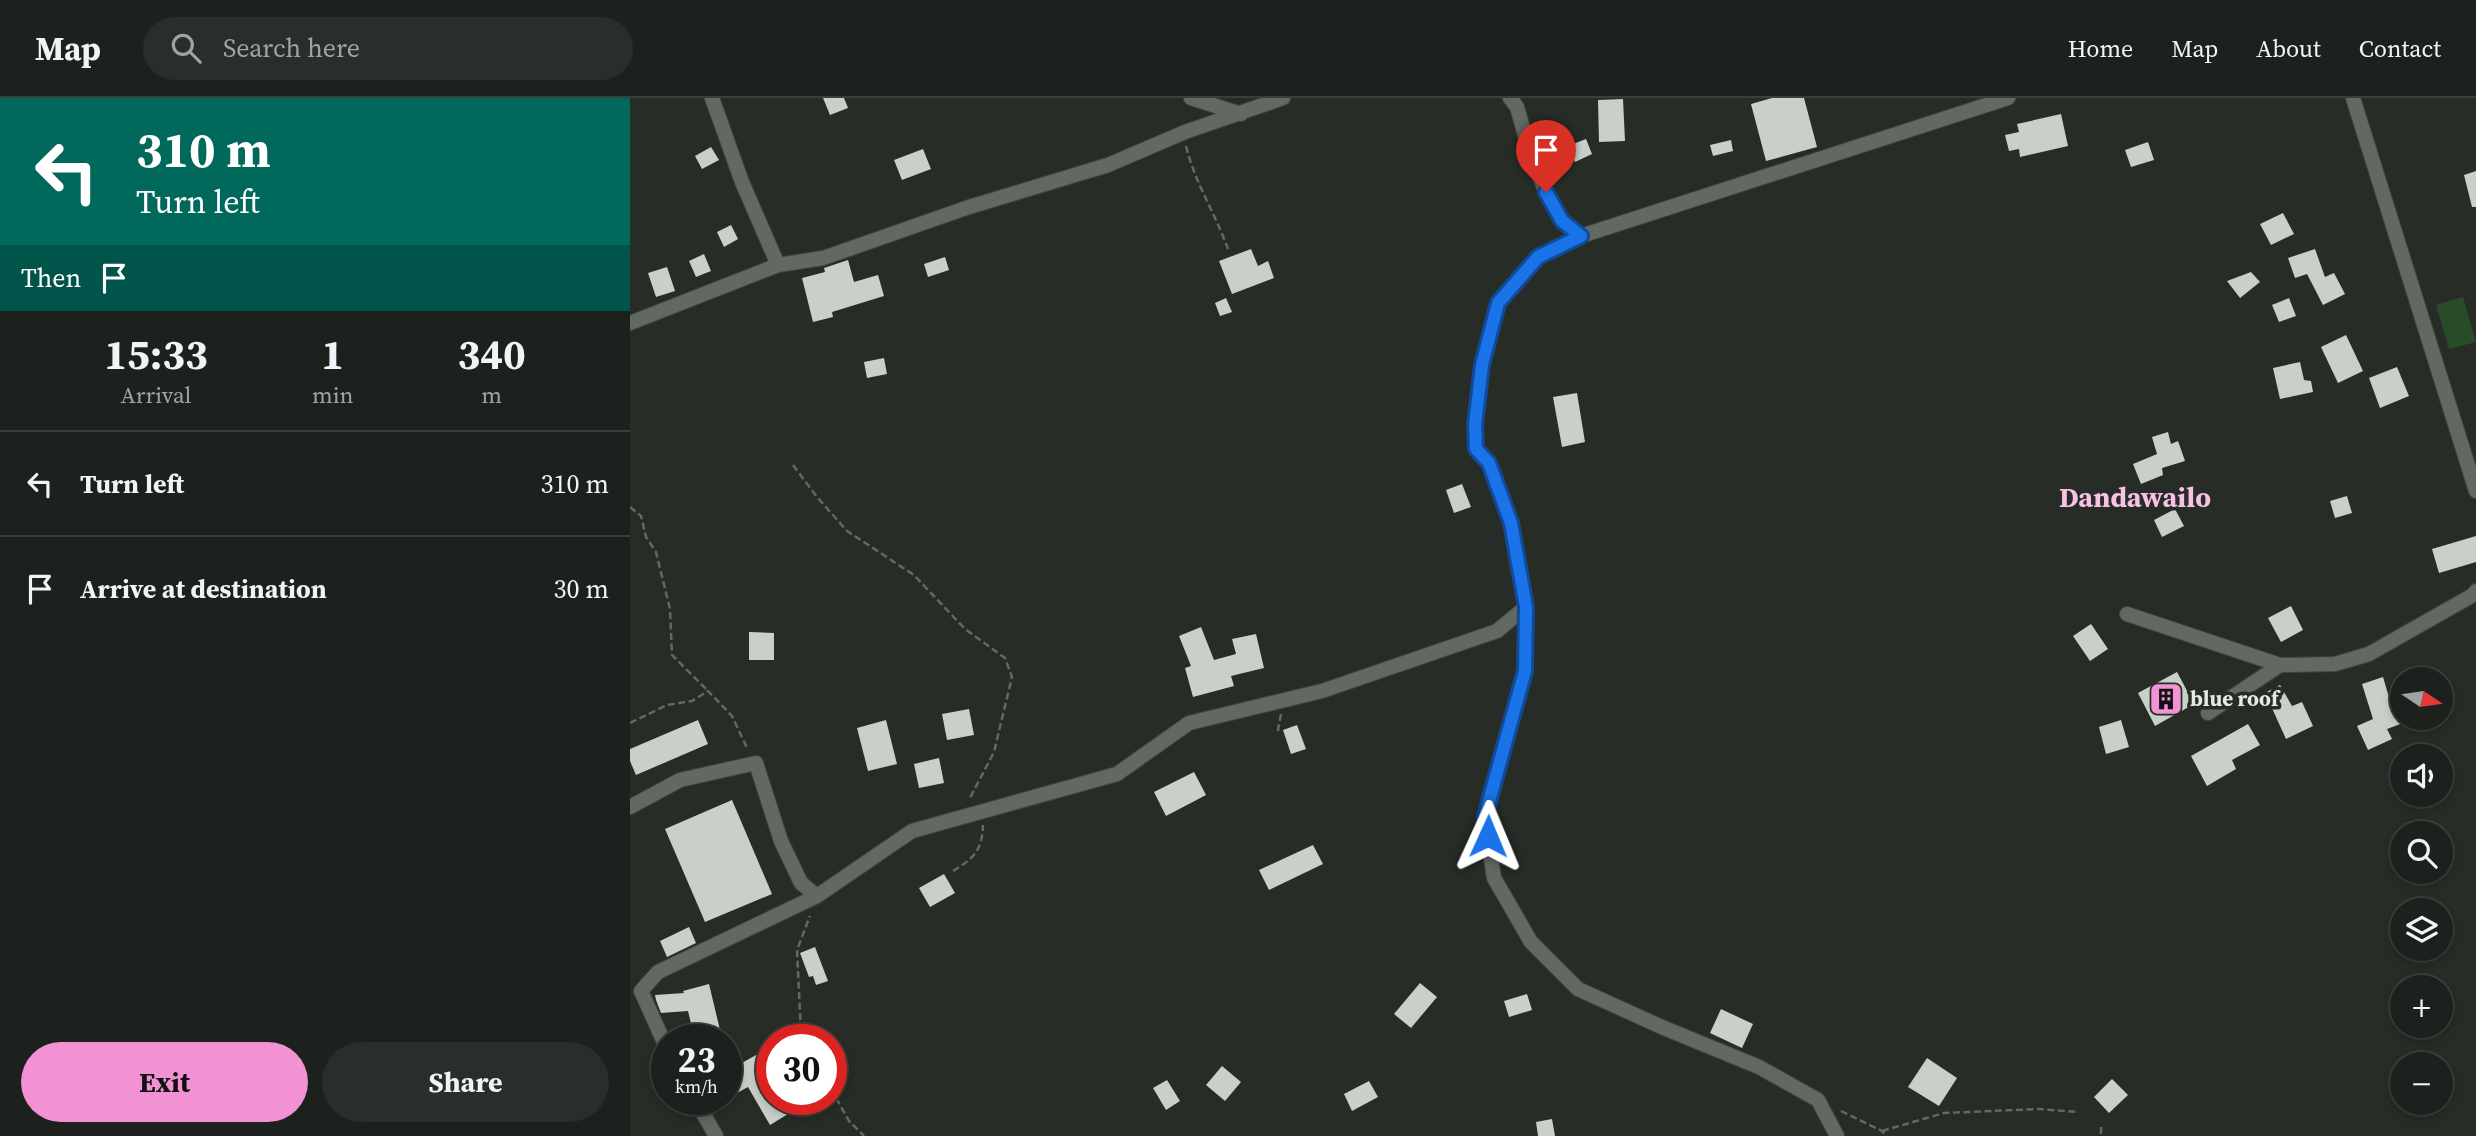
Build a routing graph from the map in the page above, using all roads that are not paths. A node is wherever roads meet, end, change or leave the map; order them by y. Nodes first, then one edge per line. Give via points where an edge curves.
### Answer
1 (712, 98) edge
2 (1191, 98) edge
3 (1283, 98) edge
4 (1510, 98) edge
5 (2008, 98) edge
6 (2353, 98) edge
7 (1241, 114) junction
8 (1581, 236) junction
9 (778, 265) junction
10 (630, 323) edge
11 (2476, 491) edge
12 (2476, 591) edge
13 (1526, 607) junction
14 (2127, 614) dead end
15 (2280, 665) junction
16 (2208, 713) dead end
17 (630, 807) edge
18 (817, 897) junction
19 (656, 1024) edge
20 (704, 1115) edge
21 (716, 1136) edge
22 (1837, 1136) edge

1 - 9 street
2 - 7 street
3 - 7 street
4 - 8 street via 1546,192 1562,221
5 - 8 street
6 - 11 street
7 - 9 street via 1108,164 823,258
8 - 13 street via 1538,257 1498,303 1482,365 1476,449 1489,463 1511,523
9 - 10 street
12 - 15 street via 2369,654 2335,664
13 - 18 street via 1497,631 1322,691 1189,723 1117,774 912,831
13 - 22 street via 1525,671 1485,816 1494,878 1531,942 1578,989 1759,1067 1818,1100
14 - 15 street
15 - 16 street
17 - 18 street via 680,780 756,763 786,852 801,883
18 - 19 street via 657,972 641,991
20 - 21 street

